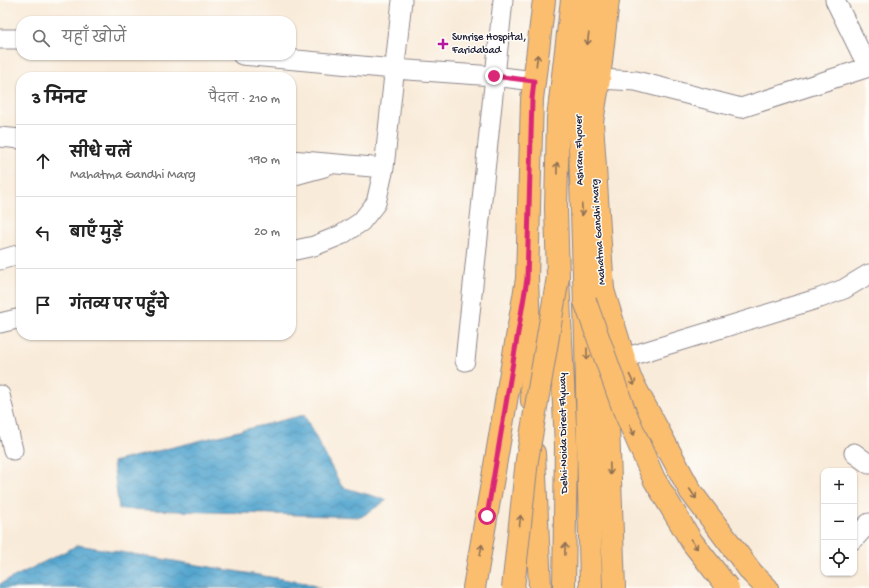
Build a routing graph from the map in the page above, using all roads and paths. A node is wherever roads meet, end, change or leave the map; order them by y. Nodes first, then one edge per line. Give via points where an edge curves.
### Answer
1 (402, 0) edge
2 (503, 0) edge
3 (544, 0) edge
4 (572, 0) edge
5 (592, 0) edge
6 (608, 0) edge
7 (835, 0) edge
8 (0, 38) edge
9 (16, 39) edge
10 (296, 60) edge
11 (869, 66) edge
12 (394, 69) junction
13 (494, 76) junction
14 (599, 79) junction
15 (534, 81) junction
16 (0, 137) edge
17 (16, 138) edge
18 (296, 160) edge
19 (335, 164) junction
20 (384, 168) junction
21 (296, 175) edge
22 (296, 250) edge
23 (16, 255) edge
24 (0, 260) edge
25 (869, 274) edge
26 (558, 277) junction
27 (527, 279) junction
28 (594, 296) junction
29 (16, 319) edge
30 (0, 323) edge
31 (624, 358) junction
32 (465, 361) dead end
33 (0, 395) edge
34 (13, 450) dead end
35 (854, 453) dead end
36 (869, 464) edge
37 (869, 522) edge
38 (857, 536) edge
39 (474, 588) edge
40 (513, 588) edge
41 (540, 588) edge
42 (564, 588) edge
43 (590, 588) edge
44 (614, 588) edge
45 (728, 588) edge
46 (766, 588) edge

1 - 12 street
2 - 13 street
15 -> 3 main road
26 -> 4 main road, Ashram Flyover via 558,118
5 -> 28 main road, Ashram Flyover via 579,117
6 - 14 main road, Mahatma Gandhi Marg
7 - 11 street
8 - 9 street
10 - 12 street
11 - 14 street via 741,108 636,81
12 - 13 street
12 - 20 street
13 - 15 street
13 - 32 street
14 - 28 main road, Mahatma Gandhi Marg via 592,122
15 - 27 main road
16 - 17 street
18 - 19 street
19 - 20 street
19 - 21 street
20 - 22 street via 376,203 361,222 341,235
23 - 24 street
25 - 31 street via 844,289 820,298
40 -> 26 main road, bridge via 527,460
42 -> 26 main road, Delhi-Noida Direct Flyway, bridge via 566,446
39 -> 27 main road
27 - 41 main road
28 - 31 main road, Mahatma Gandhi Marg
28 -> 43 main road
28 -> 44 main road
28 -> 45 main road, bridge via 624,410 654,479 692,542
29 - 30 street
31 -> 46 main road, Mahatma Gandhi Marg via 630,378 691,492
33 - 34 street
35 - 36 street
37 - 38 street

